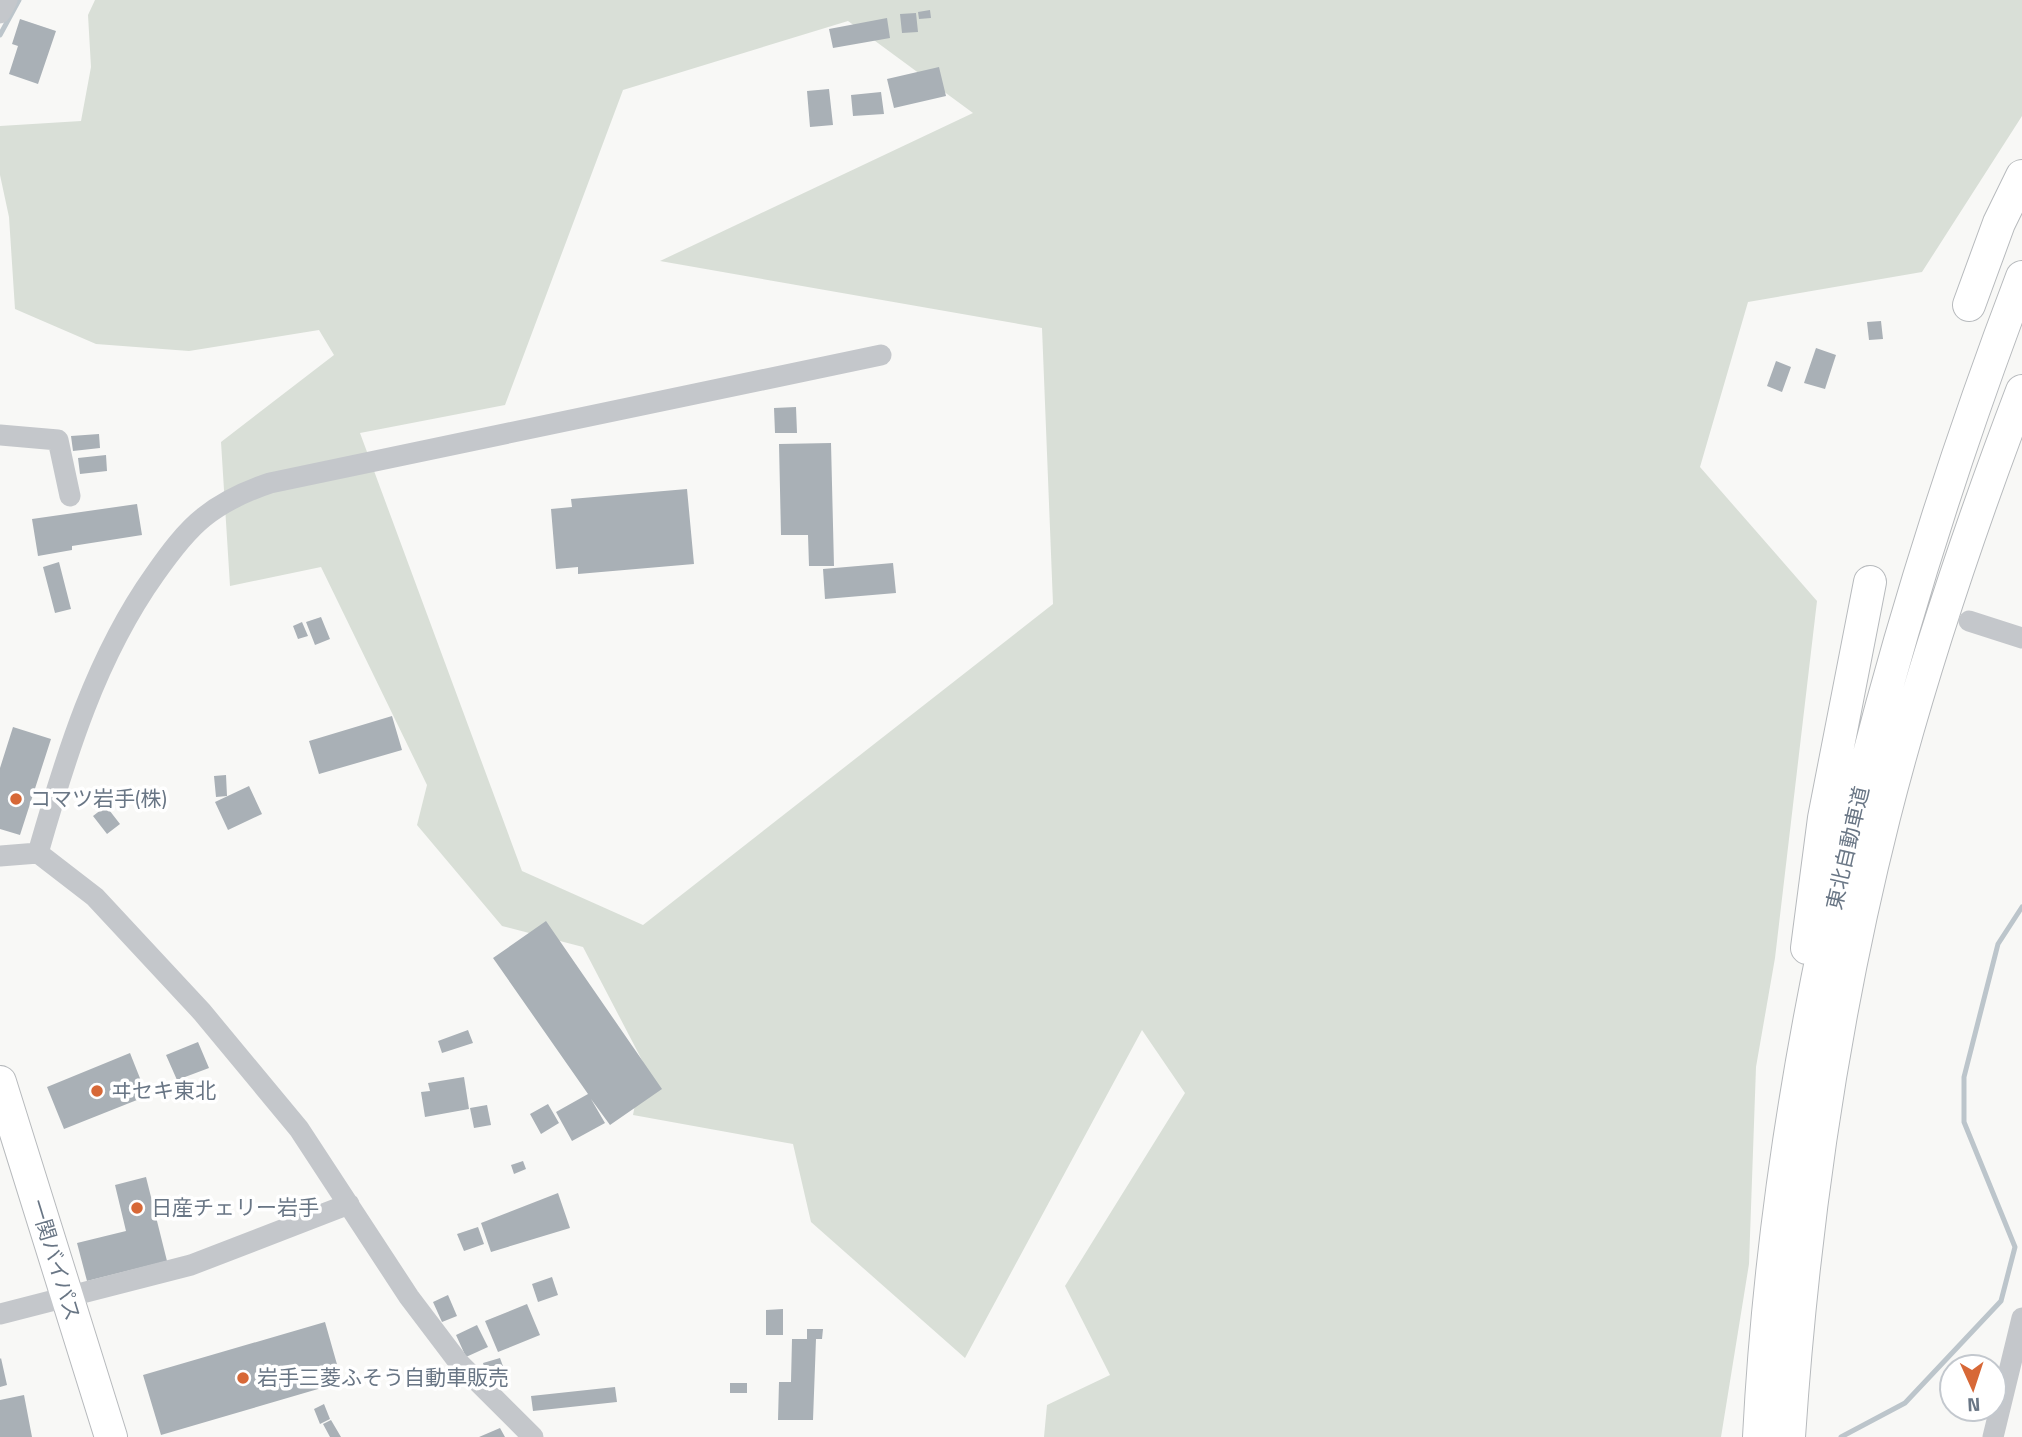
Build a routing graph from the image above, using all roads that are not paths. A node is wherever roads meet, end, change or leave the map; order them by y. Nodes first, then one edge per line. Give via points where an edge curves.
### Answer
1 (7, 0) edge
2 (0, 13) edge
3 (2022, 176) edge
4 (2022, 277) edge
5 (1969, 305) dead end
6 (881, 355) dead end
7 (2022, 391) edge
8 (0, 435) edge
9 (70, 496) dead end
10 (1870, 582) dead end
11 (1969, 621) dead end
12 (2022, 638) edge
13 (38, 853) junction
14 (0, 856) edge
15 (0, 1082) edge
16 (1789, 1151) junction
17 (349, 1203) junction
18 (1791, 1255) junction
19 (66, 1295) junction
20 (0, 1314) edge
21 (2022, 1318) edge
22 (523, 1436) edge
23 (111, 1437) edge
24 (1759, 1437) edge
25 (1790, 1437) edge
26 (1993, 1437) edge

1 - 2 street
3 - 5 highway
4 - 16 highway, 東北自動車道 via 1942,498 1898,646 1854,817
6 - 13 street via 284,480 237,494 203,517 173,548 126,615 75,736
7 - 18 highway, 東北自動車道 via 1929,658 1884,818 1844,1004 1820,1150
8 - 9 street via 58,440
10 - 16 highway via 1824,818 1800,998
11 - 12 street
13 - 14 street
13 - 17 street via 95,897 202,1012 299,1129
15 - 19 highway, 一関バイパス
16 - 18 highway, 東北自動車道
17 - 19 street via 191,1265
17 - 22 street via 409,1297
18 - 24 highway, 東北自動車道
18 - 25 highway, 東北自動車道
19 - 20 street
19 - 23 highway, 一関バイパス
21 - 26 street

